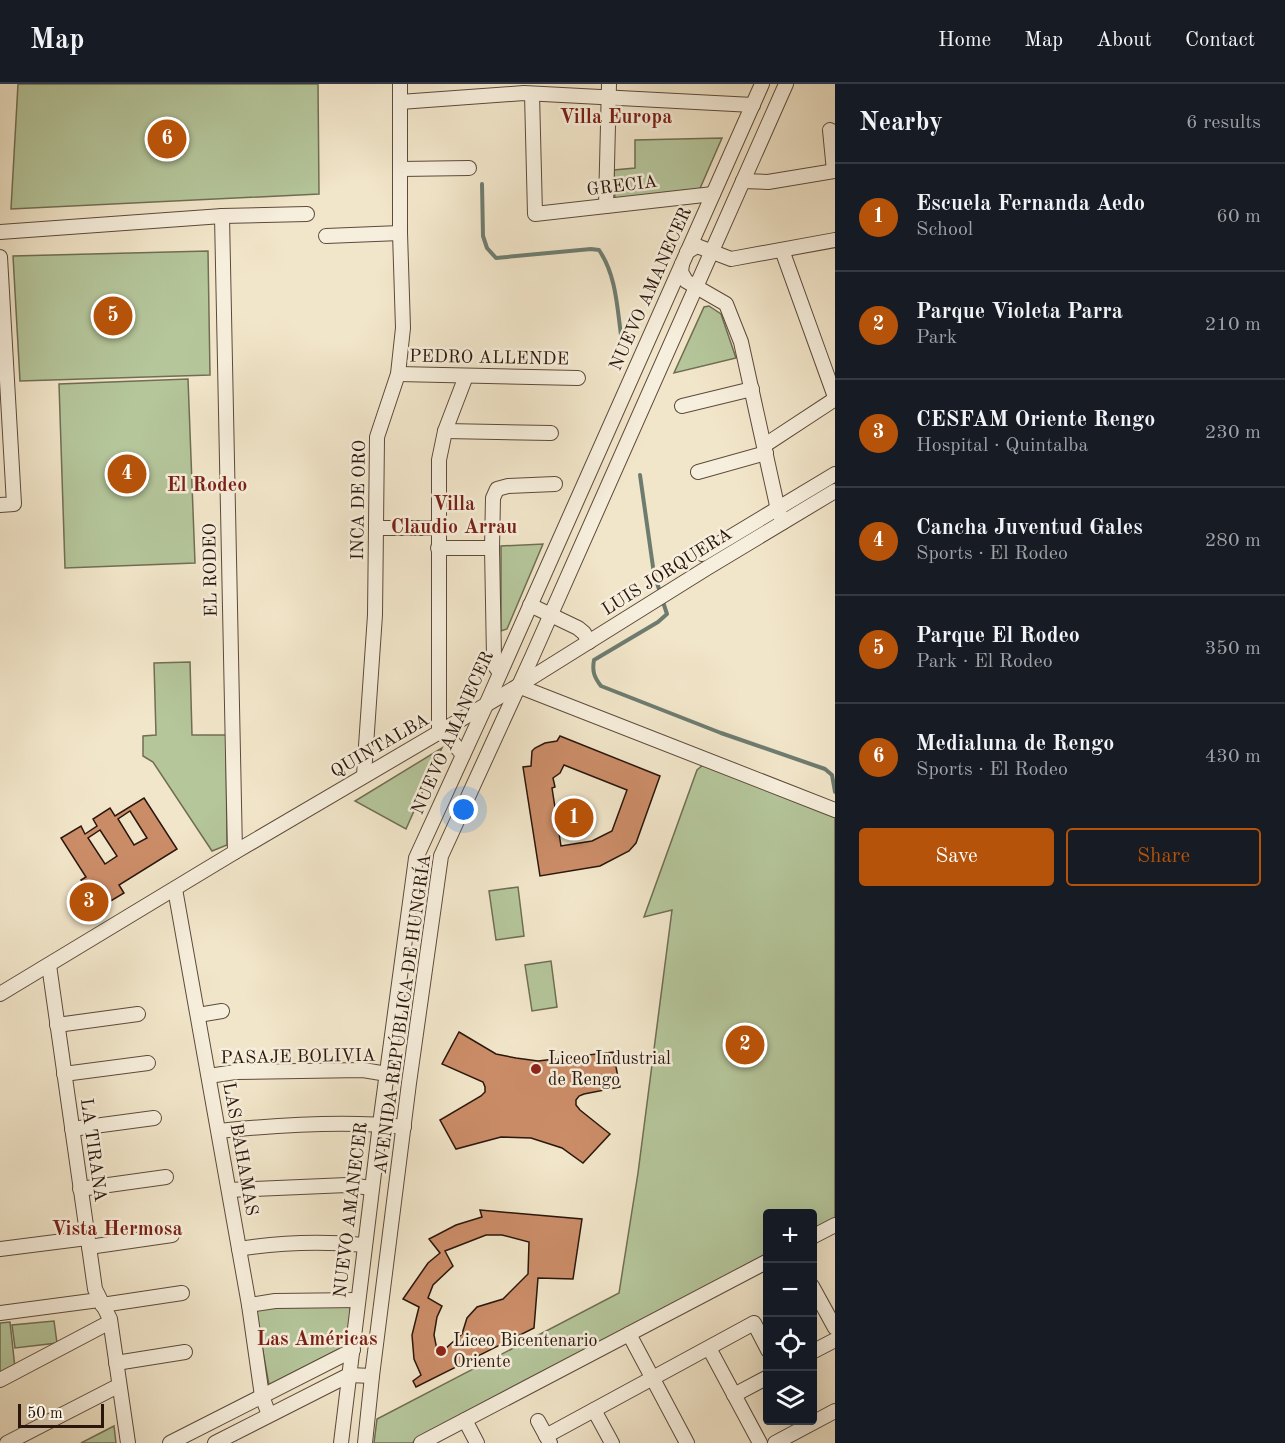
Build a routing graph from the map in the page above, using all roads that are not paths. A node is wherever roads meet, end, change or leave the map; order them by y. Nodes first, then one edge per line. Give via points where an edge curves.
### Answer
1 (400, 84) edge
2 (762, 84) edge
3 (786, 84) edge
4 (609, 91) edge
5 (532, 94) junction
6 (400, 102) junction
7 (753, 105) junction
8 (830, 130) dead end
9 (469, 168) dead end
10 (401, 169) junction
11 (834, 171) edge
12 (743, 181) junction
13 (713, 194) junction
14 (606, 206) junction
15 (307, 214) dead end
16 (222, 216) junction
17 (0, 232) edge
18 (400, 234) junction
19 (326, 236) dead end
20 (835, 240) edge
21 (782, 250) junction
22 (711, 251) junction
23 (0, 257) edge
24 (685, 258) junction
25 (696, 287) junction
26 (2, 341) edge
27 (398, 374) junction
28 (466, 376) junction
29 (578, 378) dead end
30 (752, 389) junction
31 (835, 398) edge
32 (682, 406) dead end
33 (5, 421) edge
34 (445, 431) junction
35 (551, 433) dead end
36 (766, 449) junction
37 (698, 472) dead end
38 (835, 474) edge
39 (555, 484) dead end
40 (835, 491) edge
41 (7, 505) edge
42 (781, 516) junction
43 (376, 528) junction
44 (439, 528) junction
45 (438, 548) junction
46 (492, 548) junction
47 (702, 554) dead end
48 (530, 605) junction
49 (550, 614) junction
50 (589, 642) junction
51 (500, 674) junction
52 (518, 686) junction
53 (486, 705) junction
54 (440, 732) junction
55 (463, 755) junction
56 (364, 775) junction
57 (835, 810) edge
58 (235, 852) junction
59 (175, 889) junction
60 (405, 947) junction
61 (427, 948) junction
62 (49, 965) junction
63 (0, 994) edge
64 (222, 1011) dead end
65 (138, 1014) dead end
66 (198, 1015) junction
67 (57, 1024) junction
68 (148, 1063) dead end
69 (64, 1074) junction
70 (387, 1074) junction
71 (209, 1076) junction
72 (154, 1118) dead end
73 (380, 1124) junction
74 (404, 1127) junction
75 (72, 1129) junction
76 (219, 1131) junction
77 (166, 1177) dead end
78 (372, 1188) junction
79 (80, 1189) junction
80 (229, 1190) junction
81 (835, 1225) edge
82 (172, 1235) dead end
83 (817, 1235) edge
84 (88, 1242) junction
85 (365, 1245) junction
86 (0, 1249) edge
87 (239, 1249) junction
88 (764, 1263) edge
89 (182, 1293) dead end
90 (817, 1294) edge
91 (358, 1300) junction
92 (100, 1302) junction
93 (249, 1305) junction
94 (0, 1313) edge
95 (110, 1322) junction
96 (835, 1328) edge
97 (629, 1334) junction
98 (763, 1340) edge
99 (835, 1340) edge
100 (709, 1348) junction
101 (352, 1350) junction
102 (817, 1350) edge
103 (185, 1352) dead end
104 (116, 1363) junction
105 (349, 1375) junction
106 (372, 1376) junction
107 (652, 1379) junction
108 (0, 1380) edge
109 (763, 1380) edge
110 (120, 1389) junction
111 (734, 1395) junction
112 (262, 1396) junction
113 (594, 1410) junction
114 (835, 1411) edge
115 (269, 1415) junction
116 (465, 1420) junction
117 (538, 1421) dead end
118 (548, 1439) edge
119 (220, 1442) edge
120 (7, 1443) edge
121 (128, 1443) edge
122 (170, 1443) edge
123 (341, 1443) edge
124 (365, 1443) edge
125 (421, 1443) edge
126 (477, 1443) edge
127 (612, 1443) edge
128 (687, 1443) edge
129 (760, 1443) edge
130 (775, 1443) edge

1 - 6 street, INCA DE ORO
2 - 7 street, NUEVO AMANECER
3 - 12 street, AVENIDA REPÚBLICA DE HUNGRÍA
4 - 5 street
4 - 7 street
4 - 14 street
5 - 6 street
5 - 14 street, GRECIA via 535,214
6 - 10 street, INCA DE ORO
7 - 13 street, NUEVO AMANECER
8 - 11 street
9 - 10 street
10 - 18 street, INCA DE ORO
11 - 12 street via 768,182
12 - 22 street, AVENIDA REPÚBLICA DE HUNGRÍA
13 - 14 street, GRECIA
13 - 24 street, NUEVO AMANECER
15 - 16 street
16 - 17 street
16 - 58 street, EL RODEO
18 - 19 street
18 - 27 street, INCA DE ORO via 403,328
20 - 21 street
21 - 22 street via 731,259
21 - 31 street
22 - 24 street via 697,246
22 - 25 street, AVENIDA REPÚBLICA DE HUNGRÍA
23 - 26 street
24 - 25 street via 681,272
24 - 48 street, NUEVO AMANECER
25 - 30 street via 726,304 741,342
25 - 49 street, AVENIDA REPÚBLICA DE HUNGRÍA
26 - 33 street
27 - 28 street, PEDRO ALLENDE
27 - 43 street, INCA DE ORO via 377,437
28 - 29 street, PEDRO ALLENDE
28 - 34 street
30 - 32 street
30 - 36 street
31 - 36 street
33 - 41 street
34 - 35 street
34 - 44 street via 439,460
36 - 37 street
36 - 42 street
38 - 42 street
39 - 46 street via 497,489 493,498
40 - 42 street, LUIS JORQUERA
42 - 47 street
42 - 50 street, LUIS JORQUERA
43 - 44 street
43 - 56 street, INCA DE ORO via 375,615
44 - 45 street
45 - 46 street
45 - 54 street
46 - 51 street via 494,657
48 - 49 street
48 - 51 street, NUEVO AMANECER
49 - 50 street via 578,628
49 - 52 street, AVENIDA REPÚBLICA DE HUNGRÍA
50 - 52 street, LUIS JORQUERA
51 - 53 street, NUEVO AMANECER
52 - 53 street, QUINTALBA
52 - 57 street
52 - 61 street, AVENIDA REPÚBLICA DE HUNGRÍA via 441,856
53 - 54 street, QUINTALBA
53 - 55 street, NUEVO AMANECER
54 - 55 street
54 - 56 street, QUINTALBA
55 - 60 street, NUEVO AMANECER via 416,858
56 - 58 street, QUINTALBA
58 - 59 street, QUINTALBA
59 - 62 street, QUINTALBA
59 - 66 street, LAS BAHAMAS
60 - 61 street
60 - 70 street, NUEVO AMANECER
61 - 74 street, AVENIDA REPÚBLICA DE HUNGRÍA
62 - 63 street, QUINTALBA
62 - 67 street, LA TIRANA
64 - 66 street
65 - 67 street
66 - 71 street, LAS BAHAMAS
67 - 69 street, LA TIRANA
68 - 69 street
69 - 75 street, LA TIRANA
70 - 71 street, PASAJE BOLIVIA via 363,1070
70 - 73 street, NUEVO AMANECER
71 - 76 street, LAS BAHAMAS
72 - 75 street
73 - 74 street
73 - 76 street
73 - 78 street, NUEVO AMANECER
74 - 106 street, AVENIDA REPÚBLICA DE HUNGRÍA
75 - 79 street, LA TIRANA
76 - 80 street, LAS BAHAMAS
77 - 79 street
78 - 80 street via 347,1185
78 - 85 street, NUEVO AMANECER
79 - 84 street, LA TIRANA
80 - 87 street, LAS BAHAMAS
81 - 83 street
82 - 84 street
84 - 86 street
84 - 92 street, LA TIRANA
85 - 87 street via 333,1242
85 - 91 street, NUEVO AMANECER
87 - 93 street, LAS BAHAMAS
88 - 97 street
89 - 92 street
90 - 96 street
91 - 93 street
91 - 101 street, NUEVO AMANECER
92 - 94 street
92 - 95 street, LA TIRANA
93 - 112 street, LAS BAHAMAS
95 - 104 street, LA TIRANA
95 - 108 street
97 - 107 street
97 - 116 street
98 - 100 street via 754,1323
99 - 102 street
100 - 107 street
100 - 111 street
101 - 105 street, NUEVO AMANECER
101 - 112 street
103 - 104 street
104 - 110 street, LA TIRANA
105 - 106 street
105 - 115 street
105 - 123 street, NUEVO AMANECER
106 - 124 street, AVENIDA REPÚBLICA DE HUNGRÍA
107 - 113 street
107 - 128 street
109 - 111 street
110 - 120 street via 114,1388
110 - 121 street, LA TIRANA
111 - 129 street
112 - 115 street, LAS BAHAMAS
112 - 122 street
113 - 118 street
113 - 127 street
114 - 130 street
115 - 119 street
116 - 125 street
116 - 126 street
117 - 118 street

